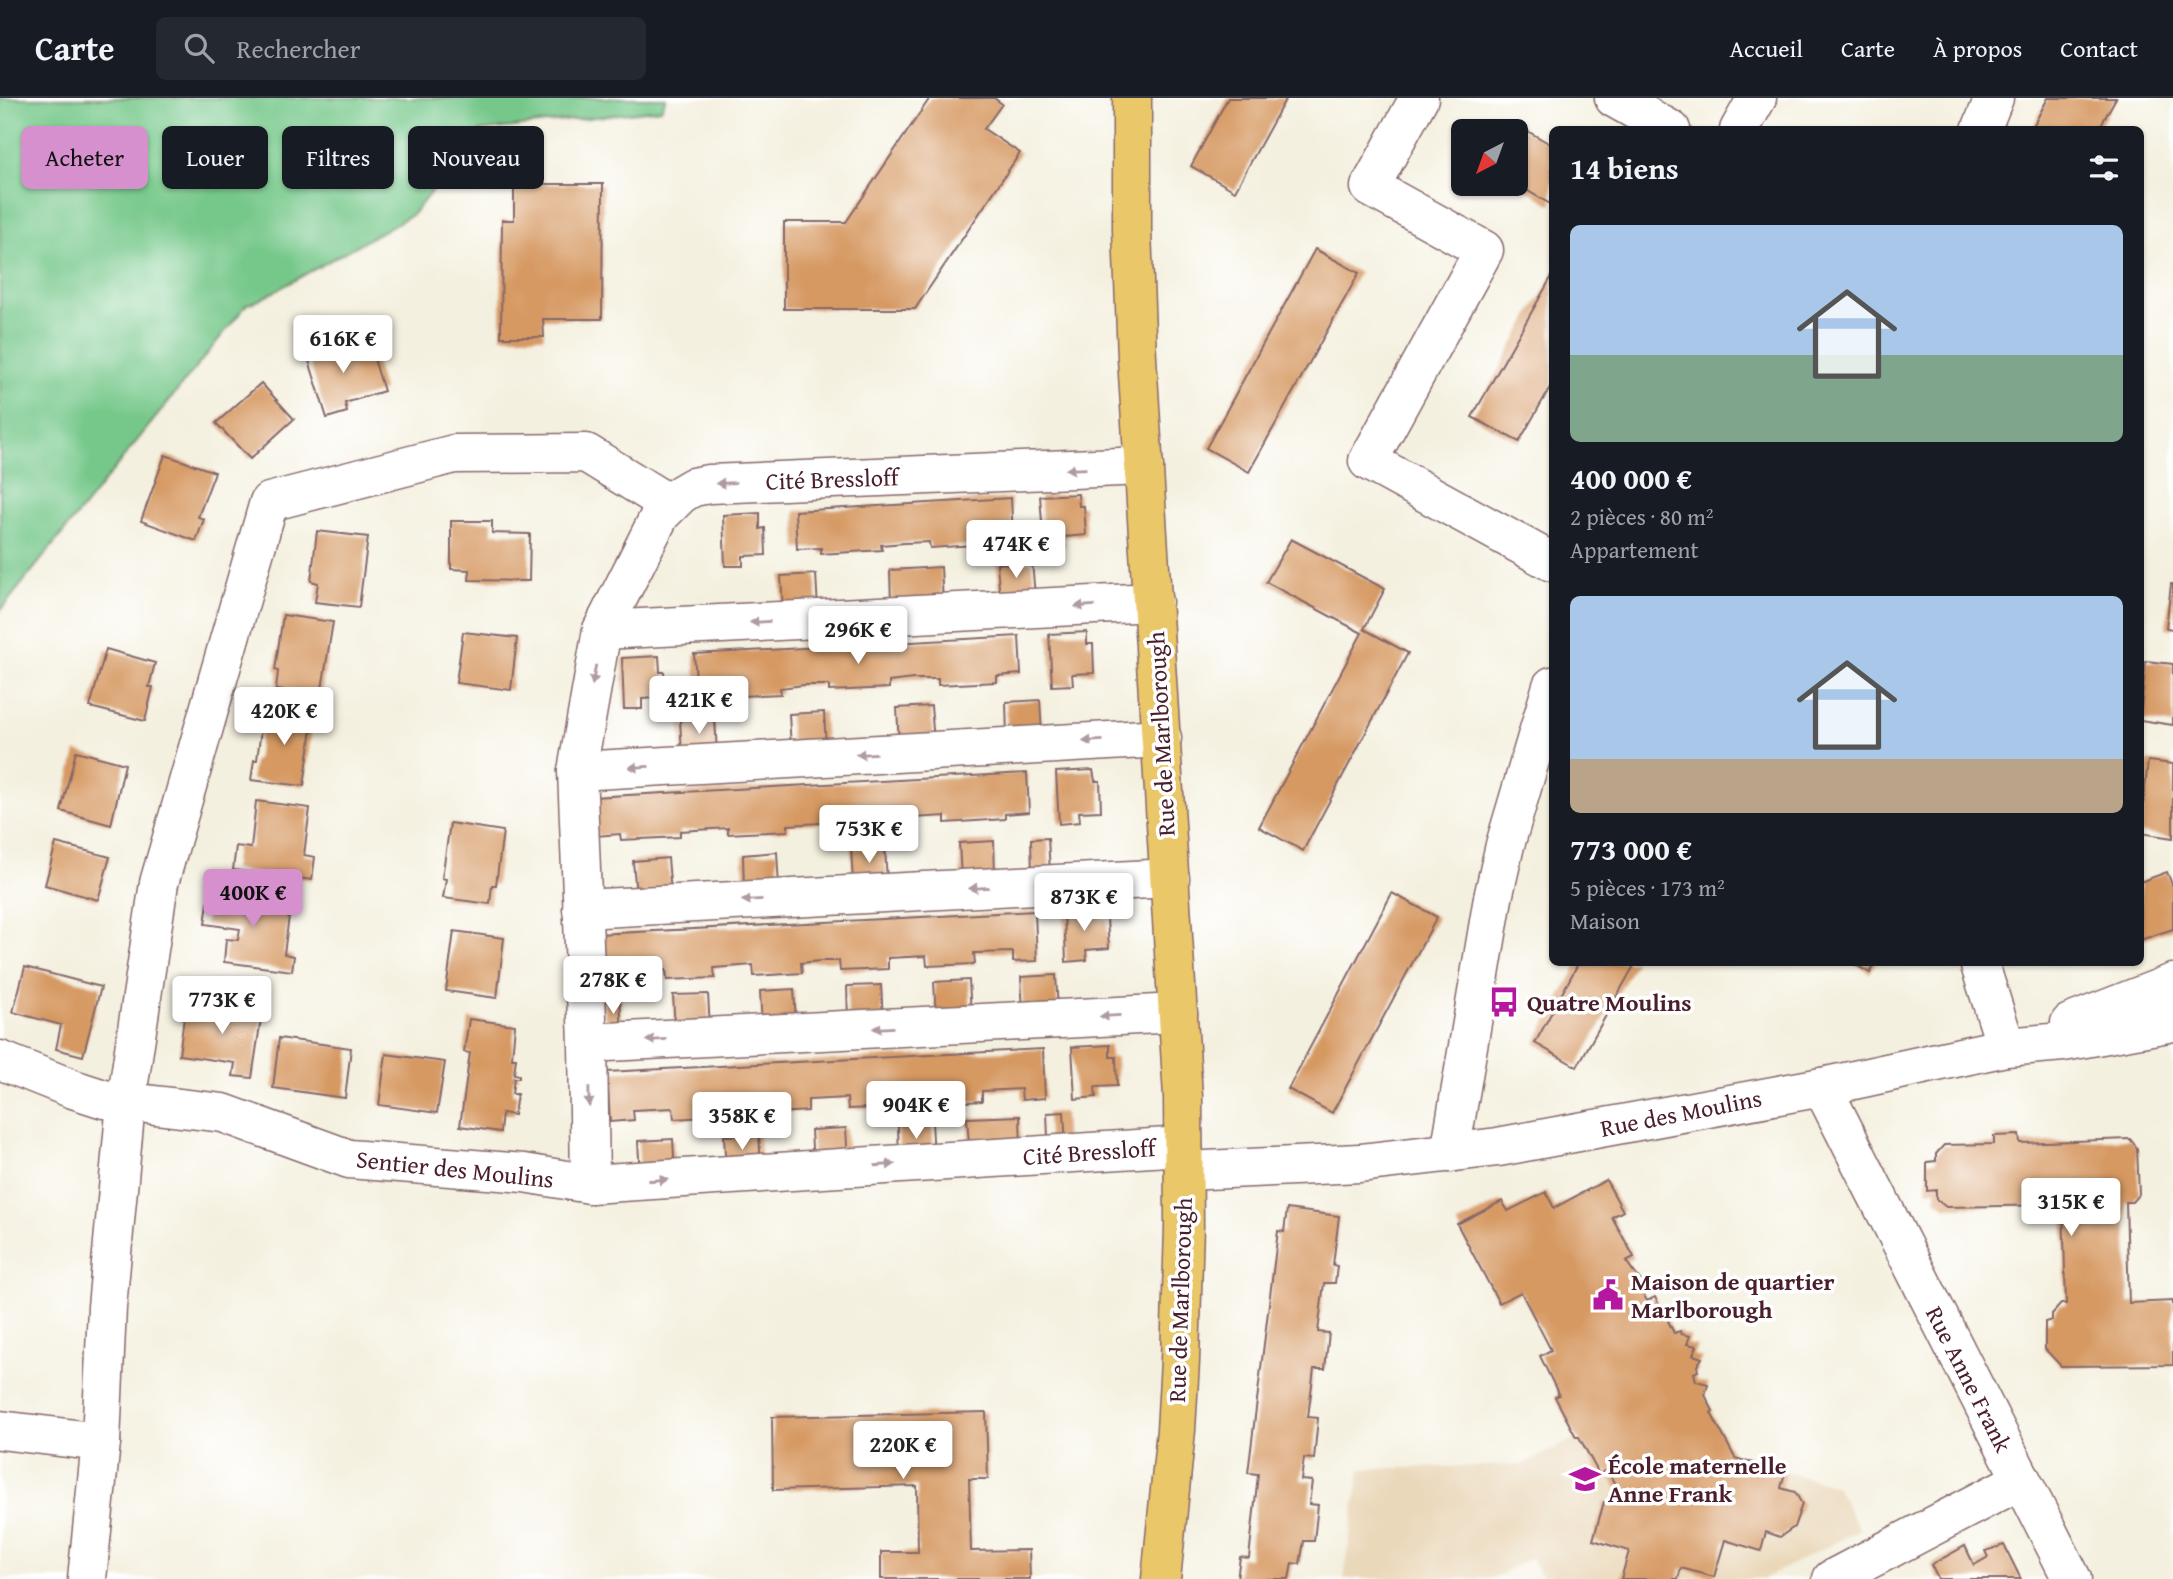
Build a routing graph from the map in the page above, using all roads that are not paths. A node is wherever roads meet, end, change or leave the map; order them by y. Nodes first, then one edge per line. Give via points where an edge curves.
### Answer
1 (1132, 98) edge
2 (1419, 98) edge
3 (1614, 98) edge
4 (1757, 98) edge
5 (1994, 98) edge
6 (1664, 126) edge
7 (1741, 126) edge
8 (1983, 126) edge
9 (1144, 466) junction
10 (669, 504) junction
11 (1549, 560) edge
12 (1153, 602) junction
13 (602, 630) junction
14 (1549, 696) edge
15 (1161, 737) junction
16 (577, 771) junction
17 (1170, 878) junction
18 (582, 909) junction
19 (1980, 966) edge
20 (2173, 983) edge
21 (1178, 1013) junction
22 (2173, 1021) edge
23 (588, 1043) junction
24 (2006, 1047) junction
25 (0, 1060) edge
26 (1822, 1087) junction
27 (126, 1103) junction
28 (1450, 1153) junction
29 (1184, 1159) junction
30 (590, 1184) junction
31 (0, 1430) edge
32 (101, 1442) junction
33 (2021, 1480) junction
34 (87, 1579) edge
35 (1161, 1579) edge
36 (1832, 1579) edge
37 (2072, 1579) edge

1 - 9 main road, Rue de Marlborough via 1132,230
2 - 11 street via 1370,187 1485,250 1368,461
3 - 6 street
4 - 7 street
5 - 8 street
9 -> 10 street, Cité Bressloff via 709,484 693,487
9 - 12 main road, Rue de Marlborough
10 - 13 street, Cité Bressloff
10 - 27 street via 586,453 454,454 269,502 159,883
12 -> 13 street
12 - 15 main road, Rue de Marlborough
13 -> 16 street, Cité Bressloff
14 - 28 street via 1493,898
15 -> 16 street
15 - 17 main road, Rue de Marlborough
16 - 18 street, Cité Bressloff
17 -> 18 street
17 - 21 main road, Rue de Marlborough
18 - 23 street, Cité Bressloff
19 - 24 street
20 - 24 street
21 -> 23 street
21 - 29 main road, Rue de Marlborough
22 - 24 street, Rue des Moulins via 2063,1042
23 -> 30 street, Cité Bressloff
24 - 26 street, Rue des Moulins
25 - 27 street, Sentier des Moulins via 73,1089
26 - 28 street, Rue des Moulins
26 - 33 street, Rue Anne Frank
27 - 30 street, Sentier des Moulins via 223,1113 349,1159 523,1173
27 - 32 street via 107,1307
28 - 29 street, Rue des Moulins via 1360,1163
30 -> 29 street, Cité Bressloff
29 - 35 main road, Rue de Marlborough via 1178,1396
31 - 32 street
32 - 34 street
33 - 36 street, Rue Anne Frank
33 - 37 street

